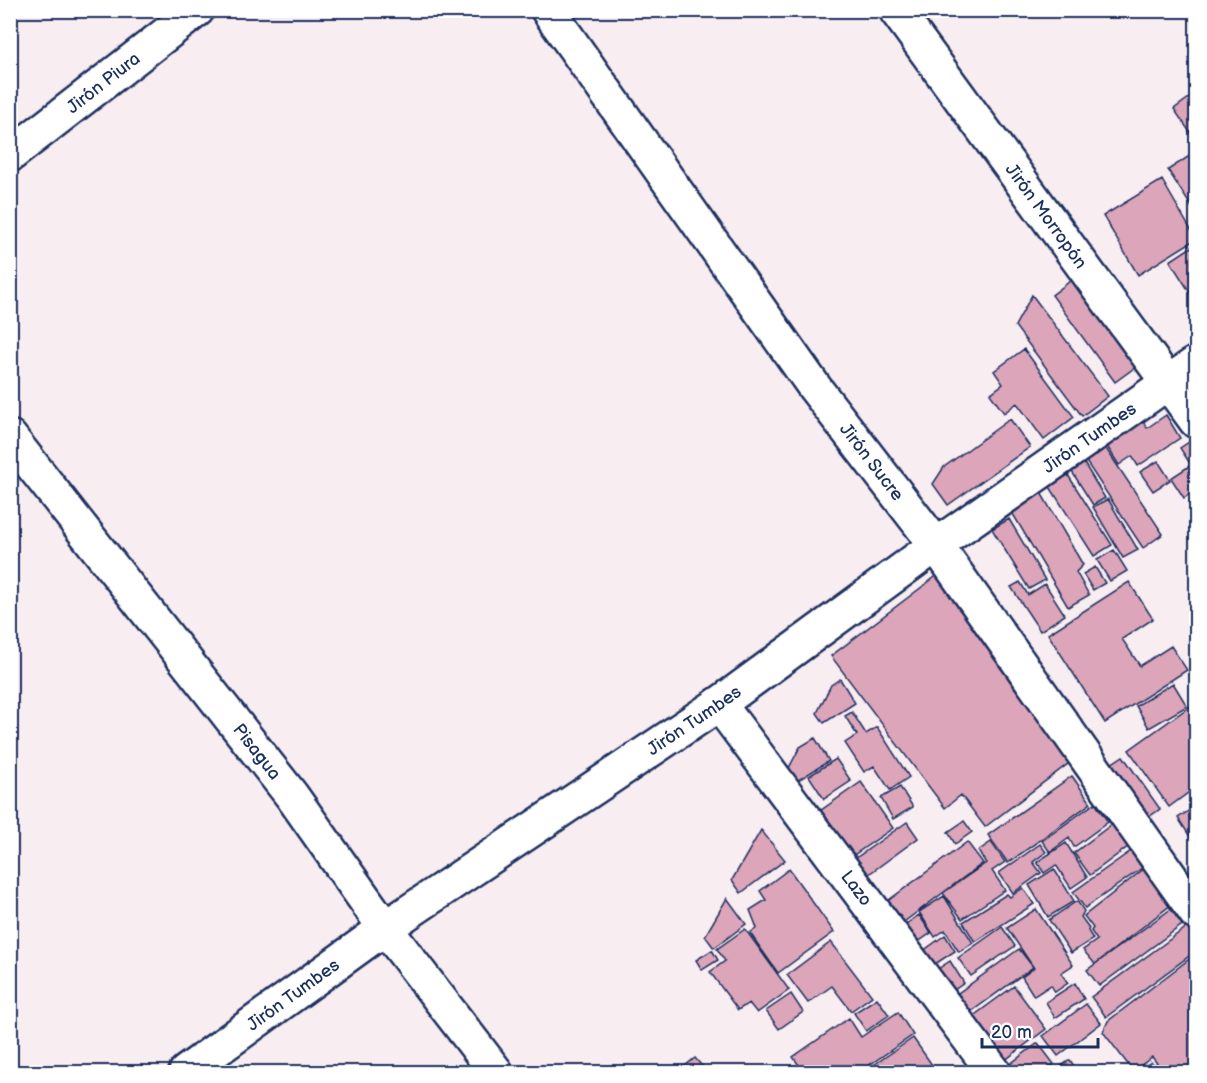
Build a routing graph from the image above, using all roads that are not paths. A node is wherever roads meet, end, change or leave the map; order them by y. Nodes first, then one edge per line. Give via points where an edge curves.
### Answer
1 (197, 10) edge
2 (548, 10) edge
3 (896, 10) edge
4 (10, 155) edge
5 (1197, 363) edge
6 (1169, 383) junction
7 (1197, 422) edge
8 (10, 437) edge
9 (936, 545) junction
10 (718, 704) junction
11 (1197, 913) edge
12 (385, 928) junction
13 (186, 1072) edge
14 (496, 1072) edge
15 (994, 1072) edge

1 - 4 street, Jirón Piura
2 - 9 street, Jirón Sucre via 815,388
3 - 6 street, Jirón Morropón
5 - 6 street, Jirón Tumbes
6 - 7 street, Jirón Morropón
6 - 9 street, Jirón Tumbes
8 - 12 street, Pisagua via 292,796
9 - 10 street, Jirón Tumbes
9 - 11 street, Jirón Sucre
10 - 12 street, Jirón Tumbes
10 - 15 street, Lazo
12 - 13 street, Jirón Tumbes
12 - 14 street, Pisagua

